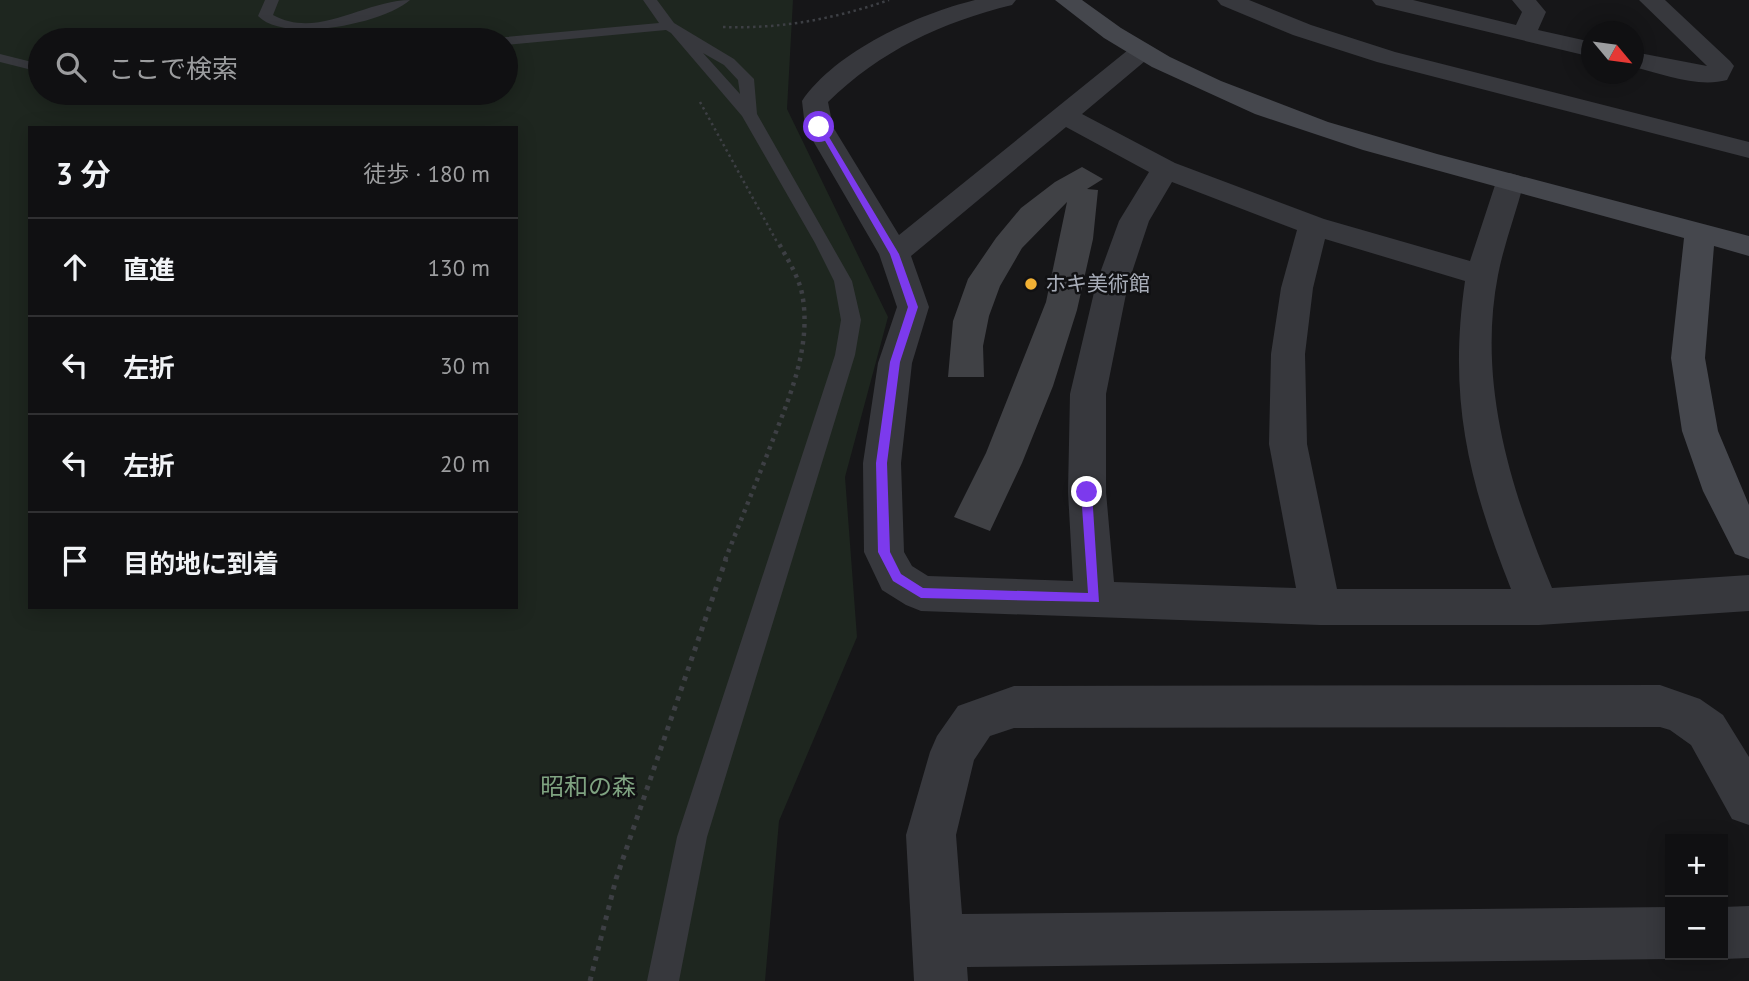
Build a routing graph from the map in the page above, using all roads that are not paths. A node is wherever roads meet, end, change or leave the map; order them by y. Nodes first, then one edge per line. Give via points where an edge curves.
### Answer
1 (272, 0) edge
2 (402, 0) edge
3 (650, 0) edge
4 (1004, 0) edge
5 (1067, 0) edge
6 (1229, 0) edge
7 (1384, 0) edge
8 (1524, 0) edge
9 (1651, 0) edge
10 (673, 29) junction
11 (1524, 34) junction
12 (518, 40) edge
13 (1581, 48) edge
14 (1142, 51) junction
15 (0, 58) edge
16 (1644, 62) edge
17 (28, 65) edge
18 (1064, 115) junction
19 (1749, 150) edge
20 (1166, 169) junction
21 (1510, 182) junction
22 (1313, 226) junction
23 (1700, 233) junction
24 (1749, 246) edge
25 (895, 254) junction
26 (1482, 275) junction
27 (1749, 543) edge
28 (1749, 593) edge
29 (1095, 598) junction
30 (1320, 607) junction
31 (1539, 607) junction
32 (1749, 802) edge
33 (1749, 932) edge
34 (1665, 933) edge
35 (1728, 933) edge
36 (939, 961) edge
37 (663, 981) edge

1 - 2 lane via 265,16 274,24 292,27 361,18
3 - 10 lane
4 - 25 street via 929,21 839,75 815,101 819,127
5 - 14 street
6 - 19 street via 1386,57
7 - 11 street
8 - 11 street via 1534,12
9 - 16 street via 1721,66 1718,75
10 - 12 lane
10 - 37 lane via 749,114 843,281 851,320 845,355 692,837
11 - 13 street
14 - 18 street
14 - 21 street via 1198,79 1343,136
15 - 17 lane
18 - 20 street
18 - 25 street
20 - 22 street
20 - 29 street via 1134,220 1112,284 1088,394 1087,492
21 - 23 street
21 - 26 street
22 - 26 street
22 - 30 street via 1297,288 1288,354 1288,444
23 - 24 street
23 - 27 street via 1688,358 1700,431
25 - 29 street via 913,307 895,362 881,463 884,552 897,578 921,593
26 - 31 street via 1475,320 1475,384 1494,488
28 - 31 street
29 - 30 street
30 - 31 street
32 - 36 street via 1707,730 1684,713 1660,706 1014,707 974,721 953,752 931,835
33 - 35 street
34 - 36 street

